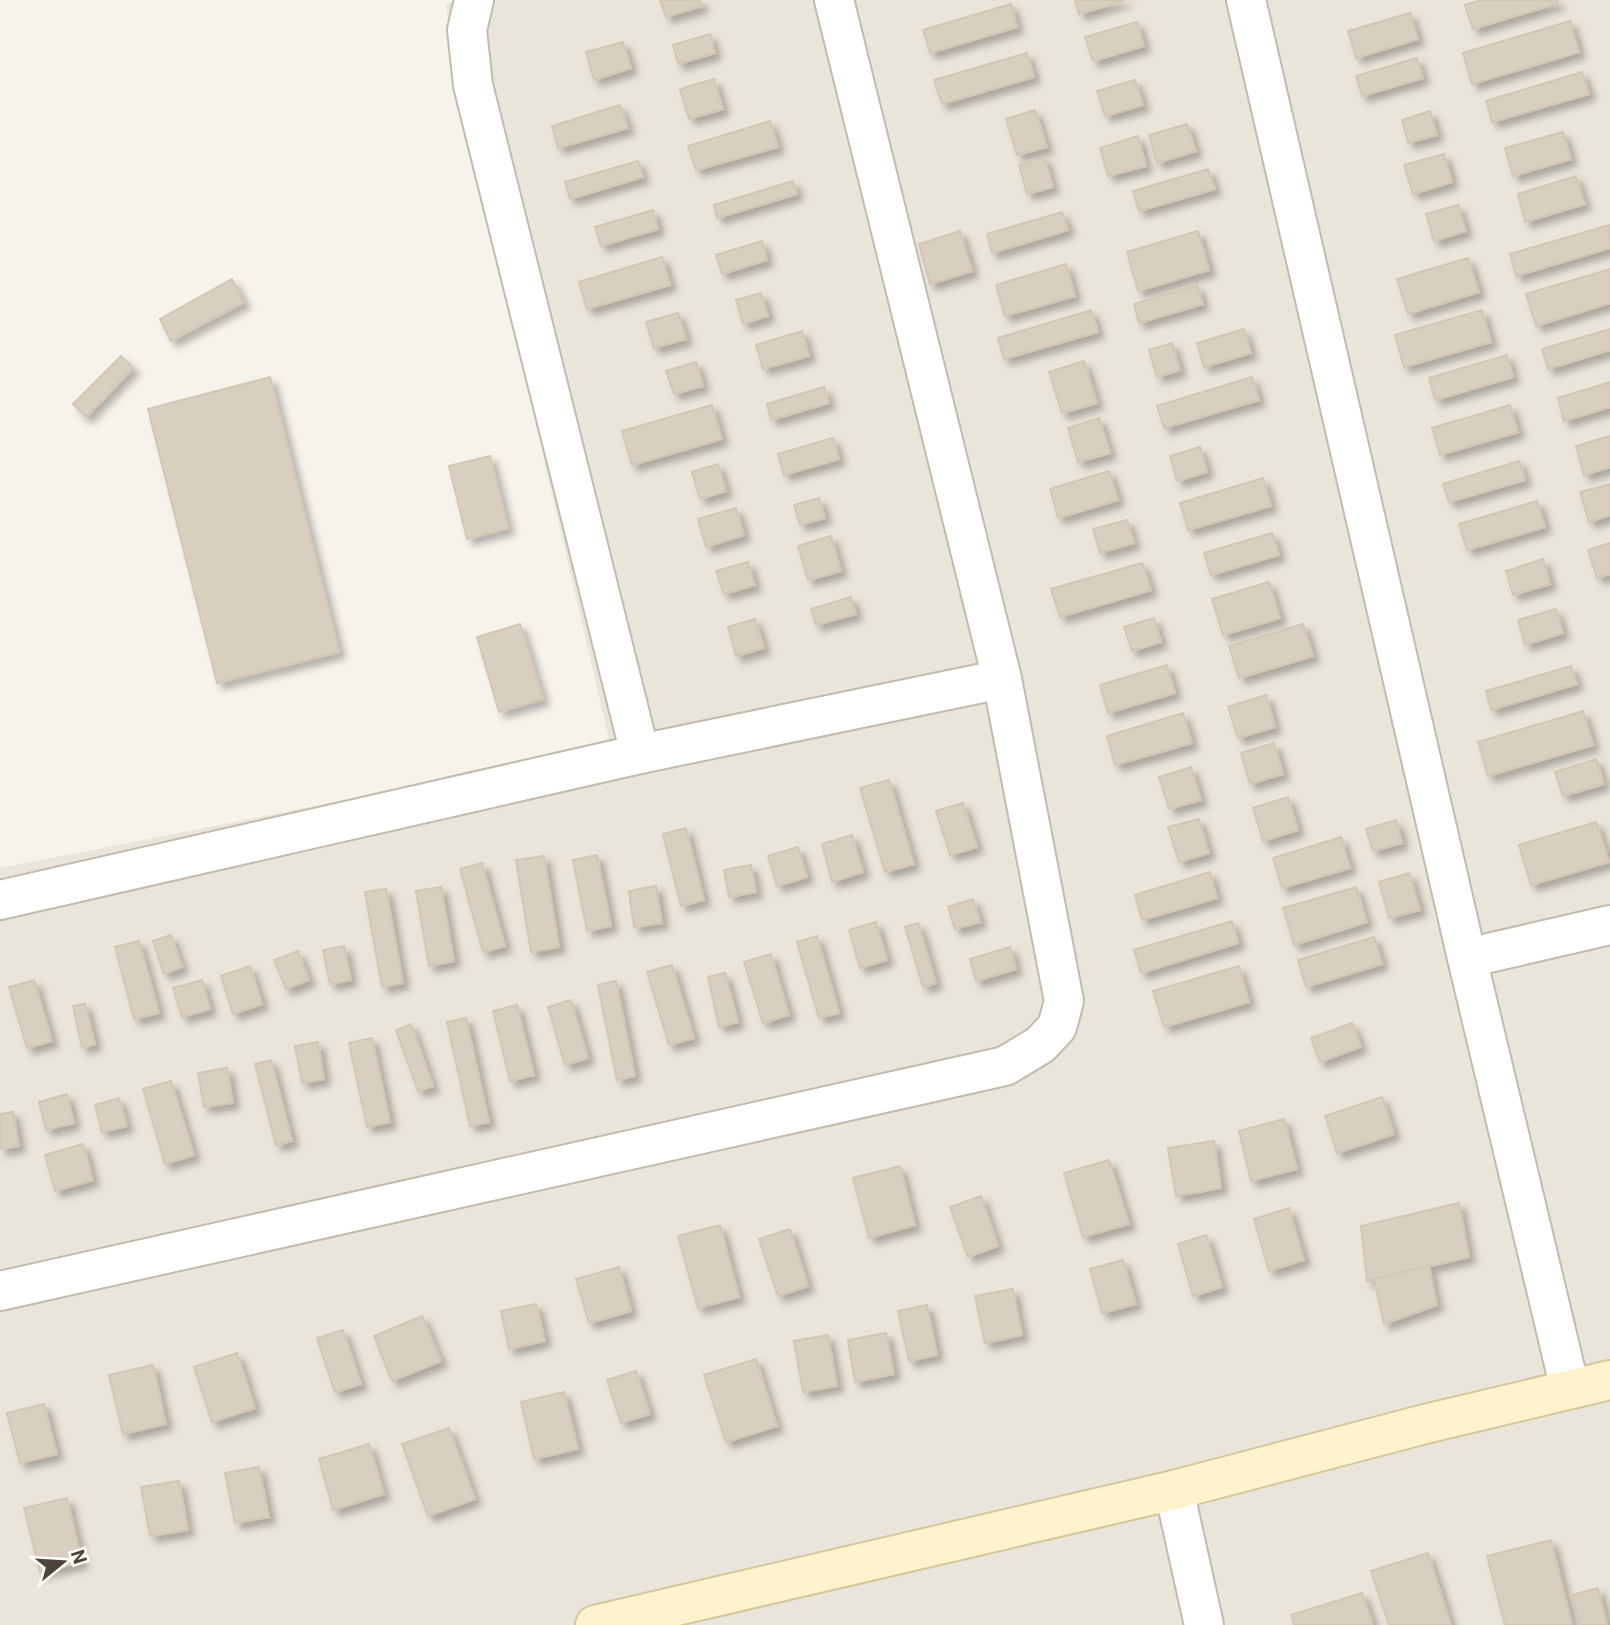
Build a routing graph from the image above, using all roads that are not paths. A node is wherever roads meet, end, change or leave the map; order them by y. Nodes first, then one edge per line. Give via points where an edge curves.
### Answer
1 (474, 0) edge
2 (834, 0) edge
3 (1246, 0) edge
4 (1002, 679) junction
5 (640, 754) junction
6 (0, 900) edge
7 (1610, 925) edge
8 (1467, 958) junction
9 (0, 1291) edge
10 (1610, 1380) edge
11 (1570, 1389) junction
12 (1174, 1490) junction
13 (595, 1625) edge
14 (1204, 1625) edge

1 - 5 street via 467,30 473,85
2 - 4 street
3 - 8 street
4 - 5 street
4 - 9 street via 1064,1001 1057,1027 1040,1045 1005,1066
5 - 6 street
7 - 8 street
8 - 11 street
10 - 11 street
11 - 12 street
12 - 13 street
12 - 14 street

